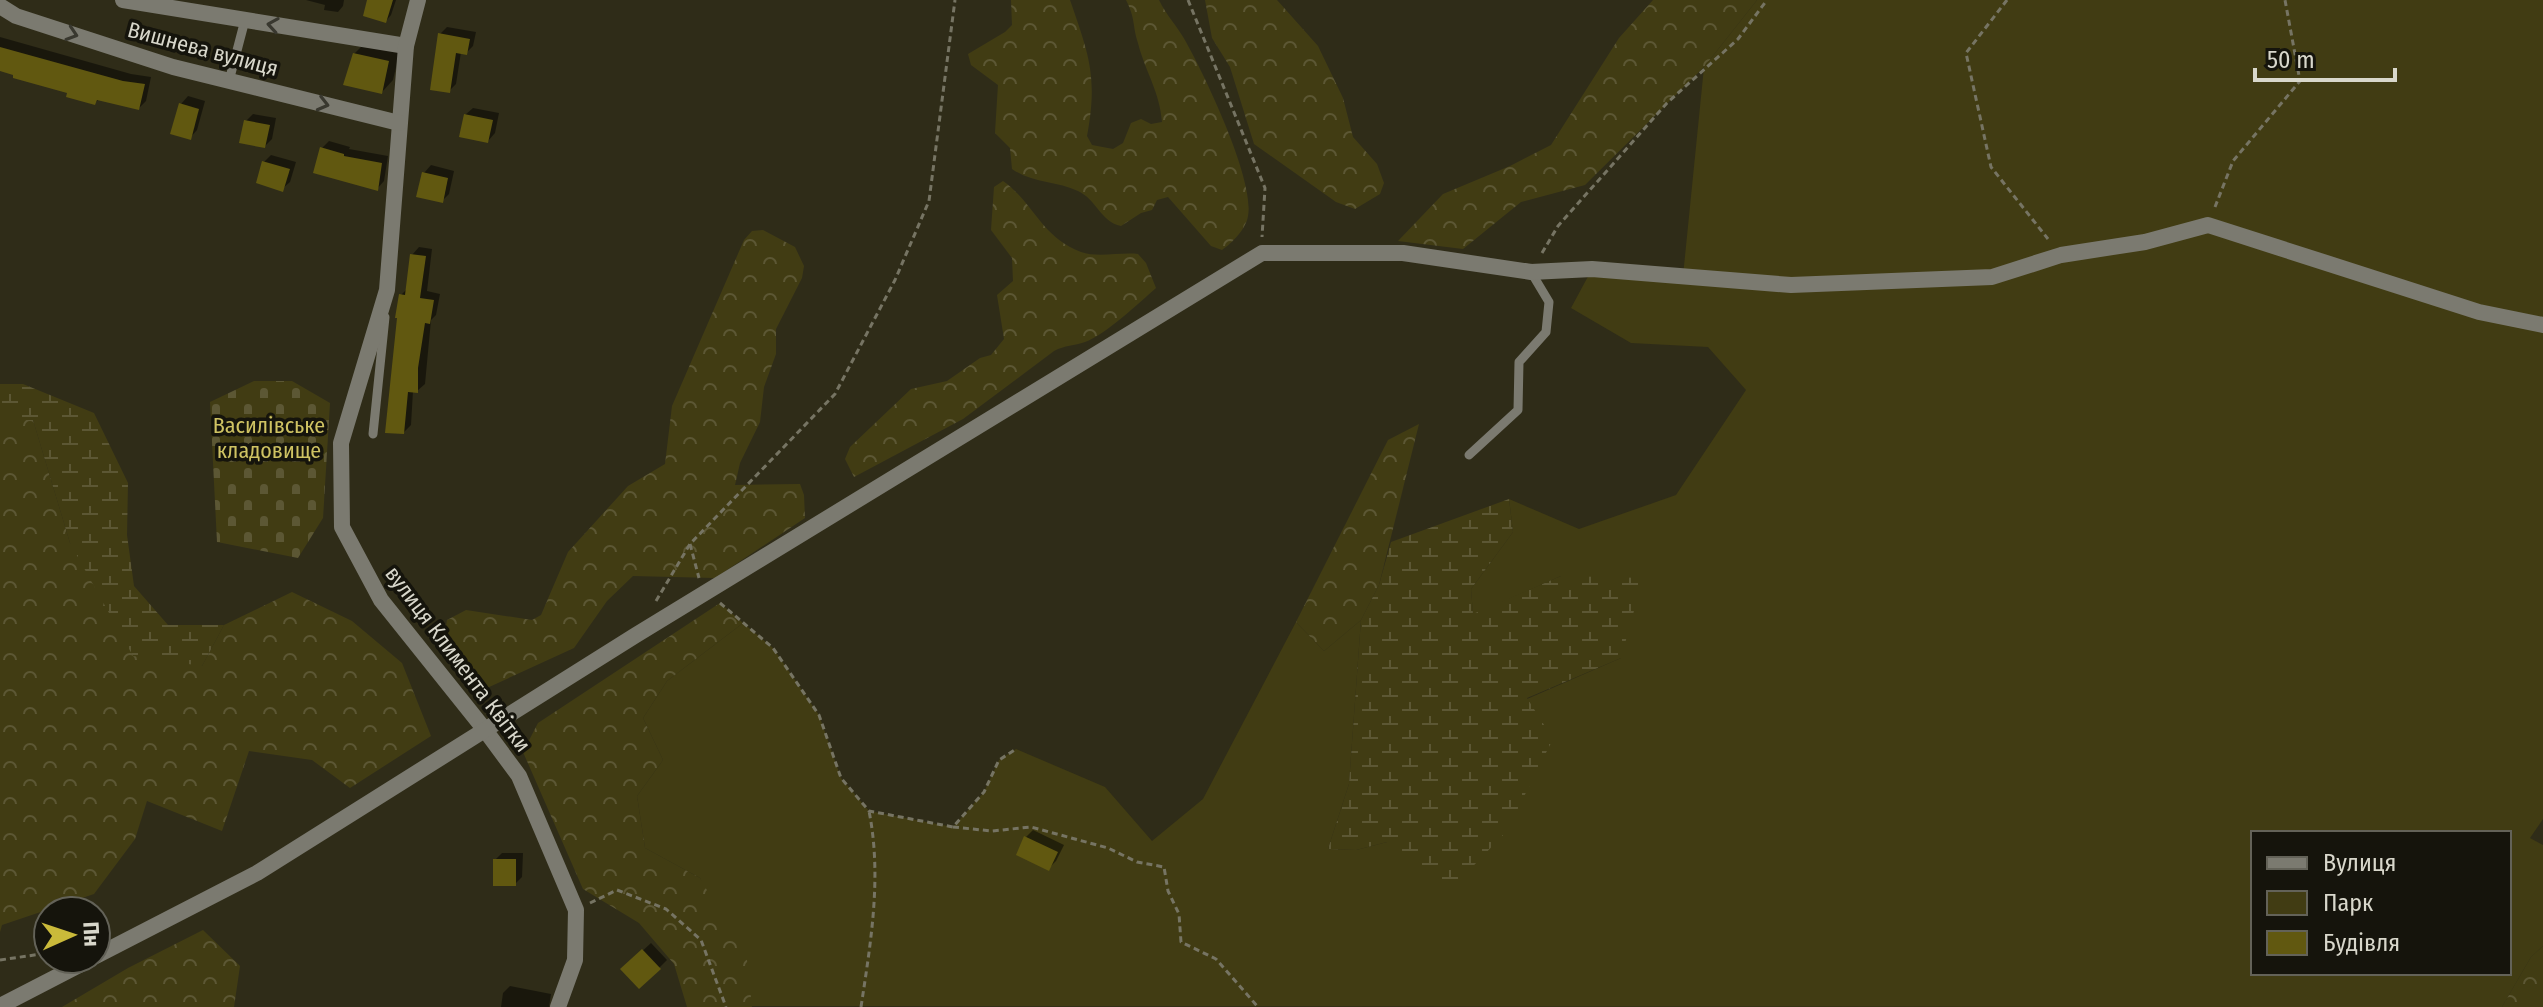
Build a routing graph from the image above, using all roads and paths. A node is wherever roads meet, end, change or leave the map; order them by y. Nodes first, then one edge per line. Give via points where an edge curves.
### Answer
1 (123, 0) edge
2 (418, 0) edge
3 (955, 0) edge
4 (1188, 0) edge
5 (1767, 0) edge
6 (1997, 0) edge
7 (2007, 0) edge
8 (2285, 0) edge
9 (0, 6) edge
10 (2003, 6) junction
11 (245, 20) junction
12 (406, 46) junction
13 (229, 81) junction
14 (399, 123) junction
15 (2208, 225) junction
16 (1262, 253) junction
17 (2061, 255) junction
18 (1531, 272) junction
19 (387, 290) junction
20 (2543, 325) edge
21 (373, 434) dead end
22 (1469, 455) dead end
23 (690, 544) junction
24 (703, 594) junction
25 (720, 603) dead end
26 (652, 609) dead end
27 (485, 730) junction
28 (1016, 749) dead end
29 (869, 811) junction
30 (953, 827) junction
31 (576, 910) junction
32 (112, 949) edge
33 (32, 955) edge
34 (0, 960) edge
35 (61, 975) edge
36 (0, 1006) edge
37 (558, 1007) edge
38 (726, 1007) edge
39 (861, 1007) edge
40 (1258, 1007) edge

1 - 11 street
2 - 12 street, вулиця Климента Квітки
3 - 23 path via 929,201 895,280 835,394
4 - 16 path via 1265,188
5 - 18 path via 1738,39 1667,103 1558,226
6 - 10 path
7 - 10 path
8 - 15 path via 2300,81 2233,161
9 -> 13 street, Вишнева вулиця via 45,26
10 - 17 path via 1966,53 1991,167
12 -> 11 street
11 - 13 lane
12 - 14 street, вулиця Климента Квітки
13 -> 14 street, Вишнева вулиця
14 - 19 street, вулиця Климента Квітки
15 - 17 street via 2145,242
15 - 20 street via 2479,312
16 - 18 street via 1403,253
16 - 24 street
17 - 18 street via 1992,277 1791,285 1592,269
18 - 22 lane via 1549,302 1546,332 1519,362 1518,410
19 - 21 lane
19 - 27 street, вулиця Климента Квітки via 341,443 342,527 381,600
23 - 24 path
23 - 26 path
24 - 27 street
25 - 29 path via 773,648 819,715 841,778
27 - 31 street, вулиця Климента Квітки via 519,776
27 - 32 street via 257,873
28 - 30 path via 999,760 984,792
29 - 30 path
29 - 39 path via 876,846 873,927
30 - 40 path via 1031,827 1164,867 1179,914 1181,942 1216,959
31 - 37 street, вулиця Климента Квітки via 575,960
31 - 38 path via 617,890 666,909 701,940
33 - 34 path
35 - 36 street

